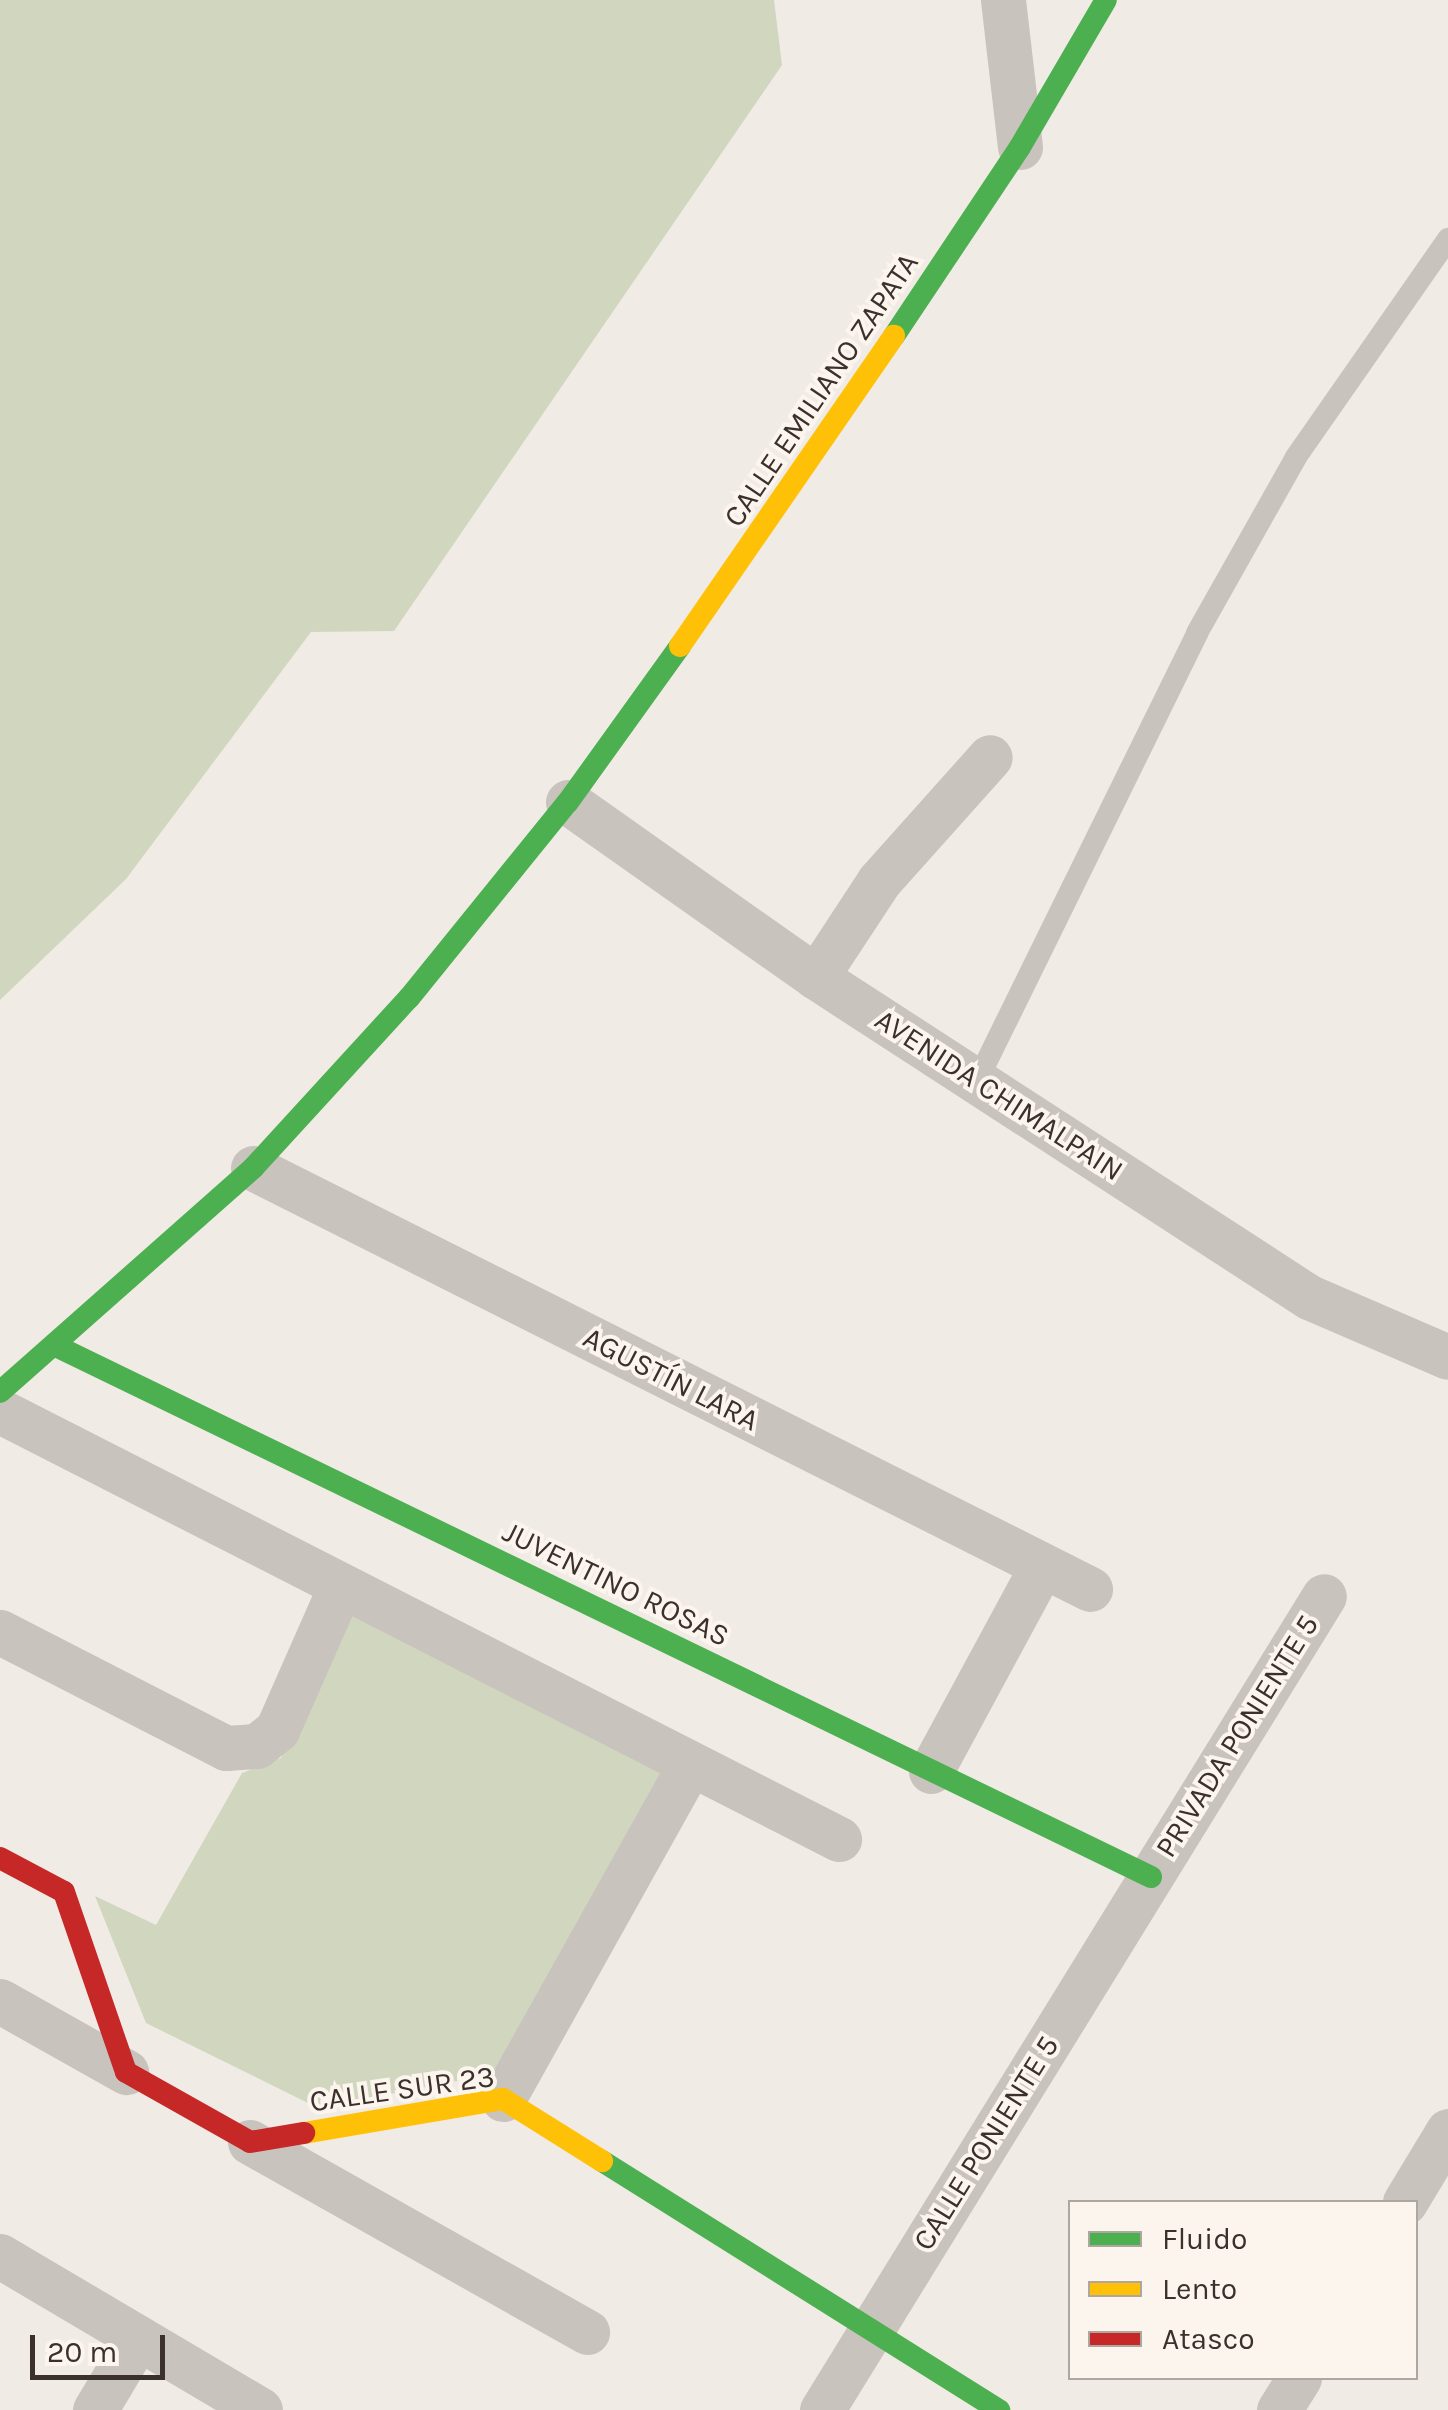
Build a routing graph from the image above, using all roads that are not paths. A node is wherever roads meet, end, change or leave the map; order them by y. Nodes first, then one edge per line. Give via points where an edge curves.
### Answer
1 (1003, 0) edge
2 (1106, 0) edge
3 (1020, 147) junction
4 (1448, 239) edge
5 (990, 757) dead end
6 (568, 802) junction
7 (816, 977) junction
8 (977, 1081) junction
9 (252, 1168) junction
10 (56, 1346) junction
11 (1448, 1357) edge
12 (0, 1392) edge
13 (0, 1411) edge
14 (1042, 1566) junction
15 (340, 1587) junction
16 (1090, 1589) dead end
17 (1324, 1596) dead end
18 (0, 1632) edge
19 (690, 1764) junction
20 (932, 1771) junction
21 (838, 1839) dead end
22 (0, 1858) edge
23 (1150, 1876) junction
24 (0, 2001) edge
25 (126, 2072) junction
26 (503, 2098) junction
27 (1448, 2132) edge
28 (250, 2142) junction
29 (1406, 2200) edge
30 (0, 2256) edge
31 (873, 2327) junction
32 (587, 2332) dead end
33 (138, 2338) junction
34 (1298, 2380) edge
35 (95, 2410) edge
36 (260, 2410) edge
37 (822, 2410) edge
38 (999, 2410) edge
39 (1279, 2410) edge

1 - 3 street
2 - 3 street, CALLE EMILIANO ZAPATA
3 - 6 street, CALLE EMILIANO ZAPATA via 792,490
4 - 8 lane via 1296,457 1196,633
5 - 7 street via 880,881
6 - 7 street, AVENIDA CHIMALPAIN
6 - 9 street, CALLE EMILIANO ZAPATA via 408,998
7 - 8 street, AVENIDA CHIMALPAIN
8 - 11 street, AVENIDA CHIMALPAIN via 1309,1296
9 - 10 street, CALLE EMILIANO ZAPATA
9 - 14 street, AGUSTÍN LARA
10 - 12 street, CALLE EMILIANO ZAPATA
10 - 20 street, JUVENTINO ROSAS
13 - 15 street
14 - 16 street, AGUSTÍN LARA
14 - 20 street
15 - 18 street via 277,1730 258,1746 226,1748
15 - 19 street
17 - 23 street, PRIVADA PONIENTE 5
19 - 21 street
19 - 26 street
20 - 23 street, JUVENTINO ROSAS
22 - 25 street via 64,1892
23 - 31 street, CALLE PONIENTE 5
24 - 25 street
25 - 28 street
26 - 28 street, CALLE SUR 23
26 - 31 street, CALLE SUR 23
27 - 29 street
28 - 32 street
30 - 33 street
31 - 37 street, CALLE PONIENTE 5
31 - 38 street, CALLE SUR 23
33 - 35 street
33 - 36 street
34 - 39 street

